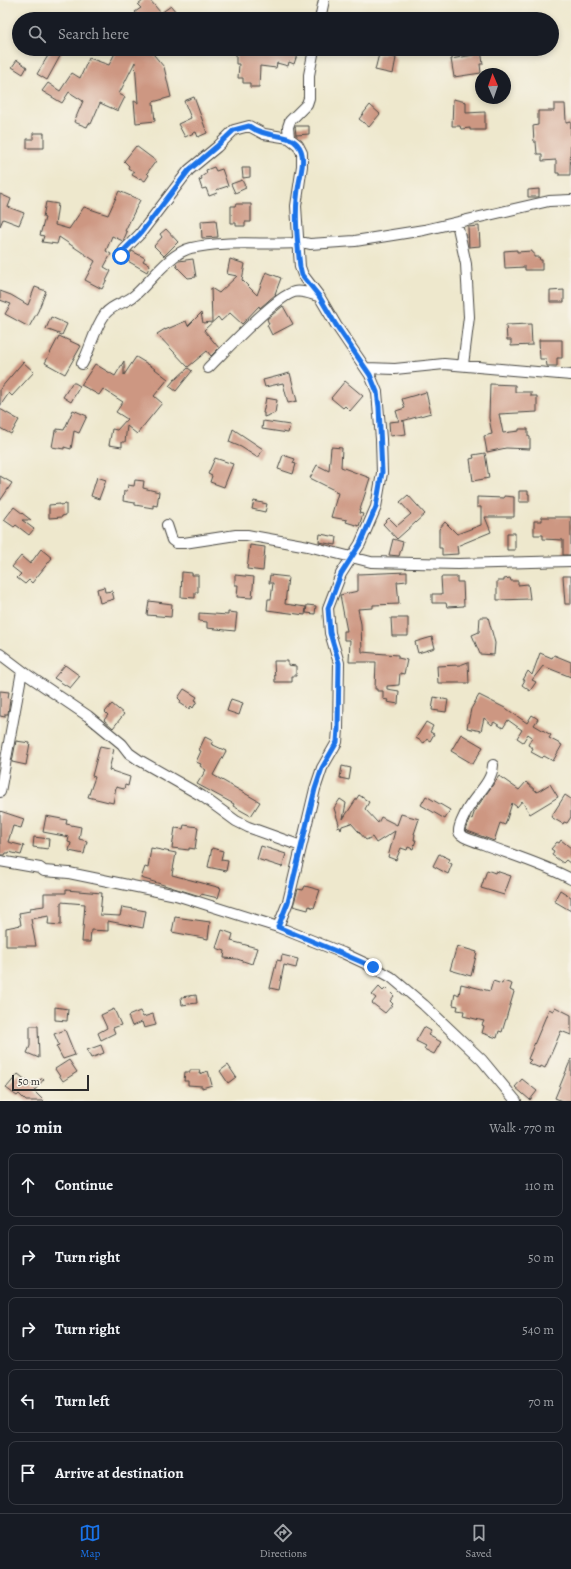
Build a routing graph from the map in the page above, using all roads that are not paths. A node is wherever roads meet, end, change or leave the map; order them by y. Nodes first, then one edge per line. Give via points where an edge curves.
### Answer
1 (324, 0) edge
2 (321, 12) edge
3 (313, 56) edge
4 (289, 138) junction
5 (571, 200) edge
6 (457, 223) junction
7 (297, 242) junction
8 (121, 256) dead end
9 (319, 296) junction
10 (82, 364) dead end
11 (463, 366) junction
12 (208, 368) dead end
13 (367, 368) junction
14 (571, 375) edge
15 (167, 525) dead end
16 (353, 556) junction
17 (571, 561) edge
18 (0, 654) edge
19 (22, 671) junction
20 (493, 765) dead end
21 (0, 792) edge
22 (301, 846) junction
23 (0, 861) edge
24 (571, 879) edge
25 (278, 927) junction
26 (516, 1101) edge

1 - 2 street
3 - 4 street via 309,98 307,104 290,121
4 - 7 street via 298,145 302,153 296,206
4 - 8 street via 264,134 249,126 234,130 189,170
5 - 6 street via 549,201
6 - 7 street via 355,241 310,244
6 - 11 street via 466,264 469,311
7 - 9 street via 302,275
7 - 10 street via 233,242 206,245 182,252 134,296 112,307 97,326
9 - 12 street via 296,292 285,296
9 - 13 street via 349,346
11 - 13 street via 444,364 395,369
11 - 14 street
13 - 16 street via 377,392 382,472 376,507
15 - 16 street via 172,540 176,543 247,535
16 - 17 street via 372,562 393,563
16 - 22 street via 341,574 328,608 330,633 339,668 337,742 322,768
18 - 19 street
19 - 21 street
19 - 22 street via 88,716 129,753 202,796 236,821
20 - 24 street via 491,776 468,809 459,833
22 - 25 street via 288,902
23 - 25 street via 176,895
25 - 26 street via 343,954 391,978 482,1060

